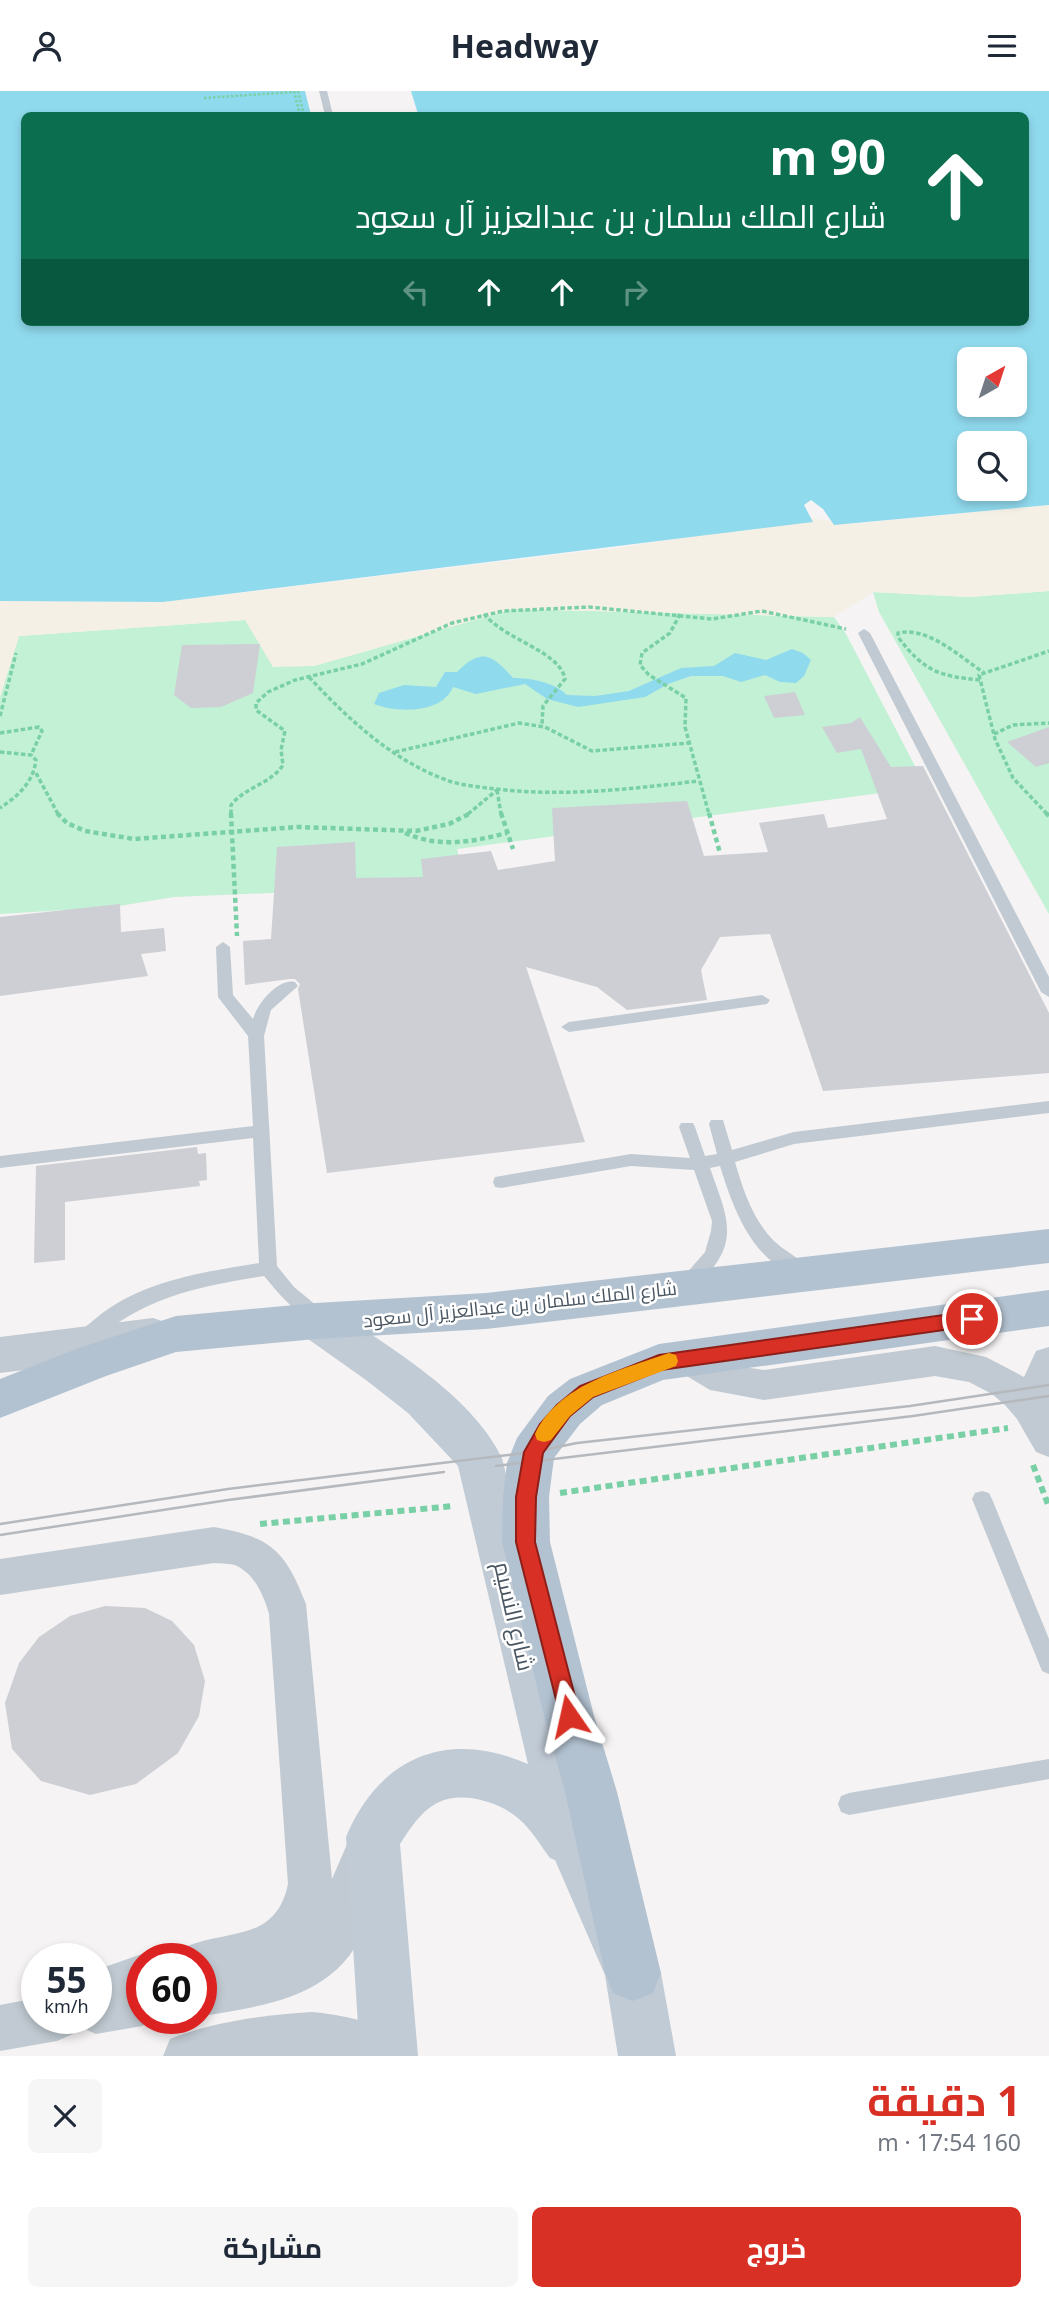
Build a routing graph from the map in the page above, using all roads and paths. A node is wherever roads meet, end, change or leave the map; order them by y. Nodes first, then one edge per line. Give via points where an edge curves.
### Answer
1 (296, 91) edge
2 (323, 91) edge
3 (205, 98) dead end
4 (300, 112) edge
5 (328, 112) edge
6 (484, 614) junction
7 (680, 614) junction
8 (864, 633) joint
9 (1049, 651) edge
10 (16, 653) dead end
11 (983, 672) junction
12 (308, 677) junction
13 (979, 680) junction
14 (0, 716) edge
15 (1049, 723) edge
16 (542, 726) junction
17 (0, 733) edge
18 (994, 734) junction
19 (688, 743) junction
20 (0, 752) edge
21 (394, 752) junction
22 (31, 755) junction
23 (36, 773) junction
24 (698, 781) junction
25 (497, 790) junction
26 (1, 808) edge
27 (1049, 816) edge
28 (233, 831) junction
29 (405, 832) junction
30 (507, 833) junction
31 (513, 849) dead end
32 (720, 853) dead end
33 (222, 947) joint
34 (290, 986) dead end
35 (1049, 992) edge
36 (762, 1000) dead end
37 (569, 1027) dead end
38 (256, 1036) junction
39 (1049, 1107) edge
40 (717, 1124) dead end
41 (687, 1127) dead end
42 (261, 1131) junction
43 (726, 1159) junction
44 (0, 1162) edge
45 (700, 1164) junction
46 (501, 1182) dead end
47 (1049, 1246) edge
48 (268, 1268) junction
49 (807, 1273) junction
50 (678, 1289) junction
51 (1049, 1308) edge
52 (327, 1321) junction
53 (176, 1334) junction
54 (78, 1343) junction
55 (0, 1355) edge
56 (674, 1360) junction
57 (1049, 1362) edge
58 (0, 1399) edge
59 (1045, 1432) edge
60 (508, 1499) junction
61 (982, 1499) dead end
62 (347, 1518) dead end
63 (0, 1577) edge
64 (1049, 1664) edge
65 (1049, 1769) edge
66 (849, 1804) dead end
67 (373, 1837) junction
68 (578, 1850) junction
69 (217, 1959) edge
70 (633, 1973) junction
71 (217, 1990) edge
72 (21, 2024) edge
73 (0, 2028) edge
74 (254, 2051) edge
75 (187, 2056) edge
76 (379, 2056) edge
77 (389, 2056) edge
78 (647, 2056) edge

1 - 3 path
1 - 4 path
2 - 5 lane
6 - 7 path via 567,607
6 - 12 path via 452,623 362,664
6 - 16 path via 504,636 562,665 566,674 543,706
7 - 8 path via 712,619 780,613
7 - 19 path via 669,633 646,648 640,665 686,698
8 - 35 lane
9 - 11 path
10 - 14 path
11 - 13 path
11 - 13 path via 917,631 898,633 921,667 949,677
12 - 21 path via 338,709
12 - 28 path via 268,692 256,703 260,715 285,731 283,765 274,776 235,797 231,805
13 - 18 path
15 - 18 path via 1010,724
16 - 19 path via 592,751
16 - 21 path via 513,724
17 - 22 path via 39,727 42,731
18 - 27 path via 1013,778
19 - 24 path
20 - 22 path
21 - 25 path via 451,782
22 - 23 path
23 - 26 path via 21,793
23 - 28 path via 59,816 91,833 134,839
24 - 25 path via 584,794
24 - 32 path
25 - 29 path via 486,803 451,823
25 - 30 path
28 - 29 path via 323,826
28 - 33 path via 237,940 222,942
29 - 30 path via 417,840 454,842
30 - 31 path
33 - 38 lane via 226,997
34 - 38 lane via 264,1007
36 - 37 lane
38 - 42 lane
39 - 43 lane via 775,1142
40 - 43 lane
41 - 45 lane
42 - 44 lane
42 - 48 lane
43 - 45 lane
43 - 49 lane via 752,1229 782,1259
45 - 46 lane via 631,1160
45 - 50 lane via 720,1232 706,1266
47 - 49 main road, شارع الملك سلمان بن عبدالعزيز آل سعود
48 - 52 lane via 300,1304
48 - 54 lane via 160,1290 116,1312
49 - 50 main road, شارع الملك سلمان بن عبدالعزيز آل سعود
50 - 52 main road, شارع الملك سلمان بن عبدالعزيز آل سعود via 486,1311
51 - 56 main road
52 - 53 main road, شارع الملك سلمان بن عبدالعزيز آل سعود
52 - 60 main road, شارع النسيم via 464,1438
53 - 54 street
53 - 58 main road, شارع الملك سلمان بن عبدالعزيز آل سعود via 92,1361
54 - 55 street
56 - 59 street via 723,1379 764,1385 957,1362 978,1368 1016,1390
56 - 60 main road via 586,1392 564,1410 533,1452
57 - 59 street via 1037,1387
59 - 60 path
60 - 62 path
60 - 68 main road, شارع النسيم via 520,1639
60 - 70 main road via 526,1542
61 - 64 lane
63 - 69 street via 214,1545 243,1549 265,1565 281,1587 289,1614 308,1903 300,1922 271,1947
65 - 66 lane
67 - 68 main road via 410,1790 439,1776 472,1772 505,1781 535,1798
67 - 71 street via 351,1888 345,1920 327,1950 285,1977
67 - 77 main road
68 - 70 main road, شارع النسيم
70 - 78 main road, شارع النسيم
72 - 73 street
74 - 75 street
74 - 76 street via 320,2034 357,2042

